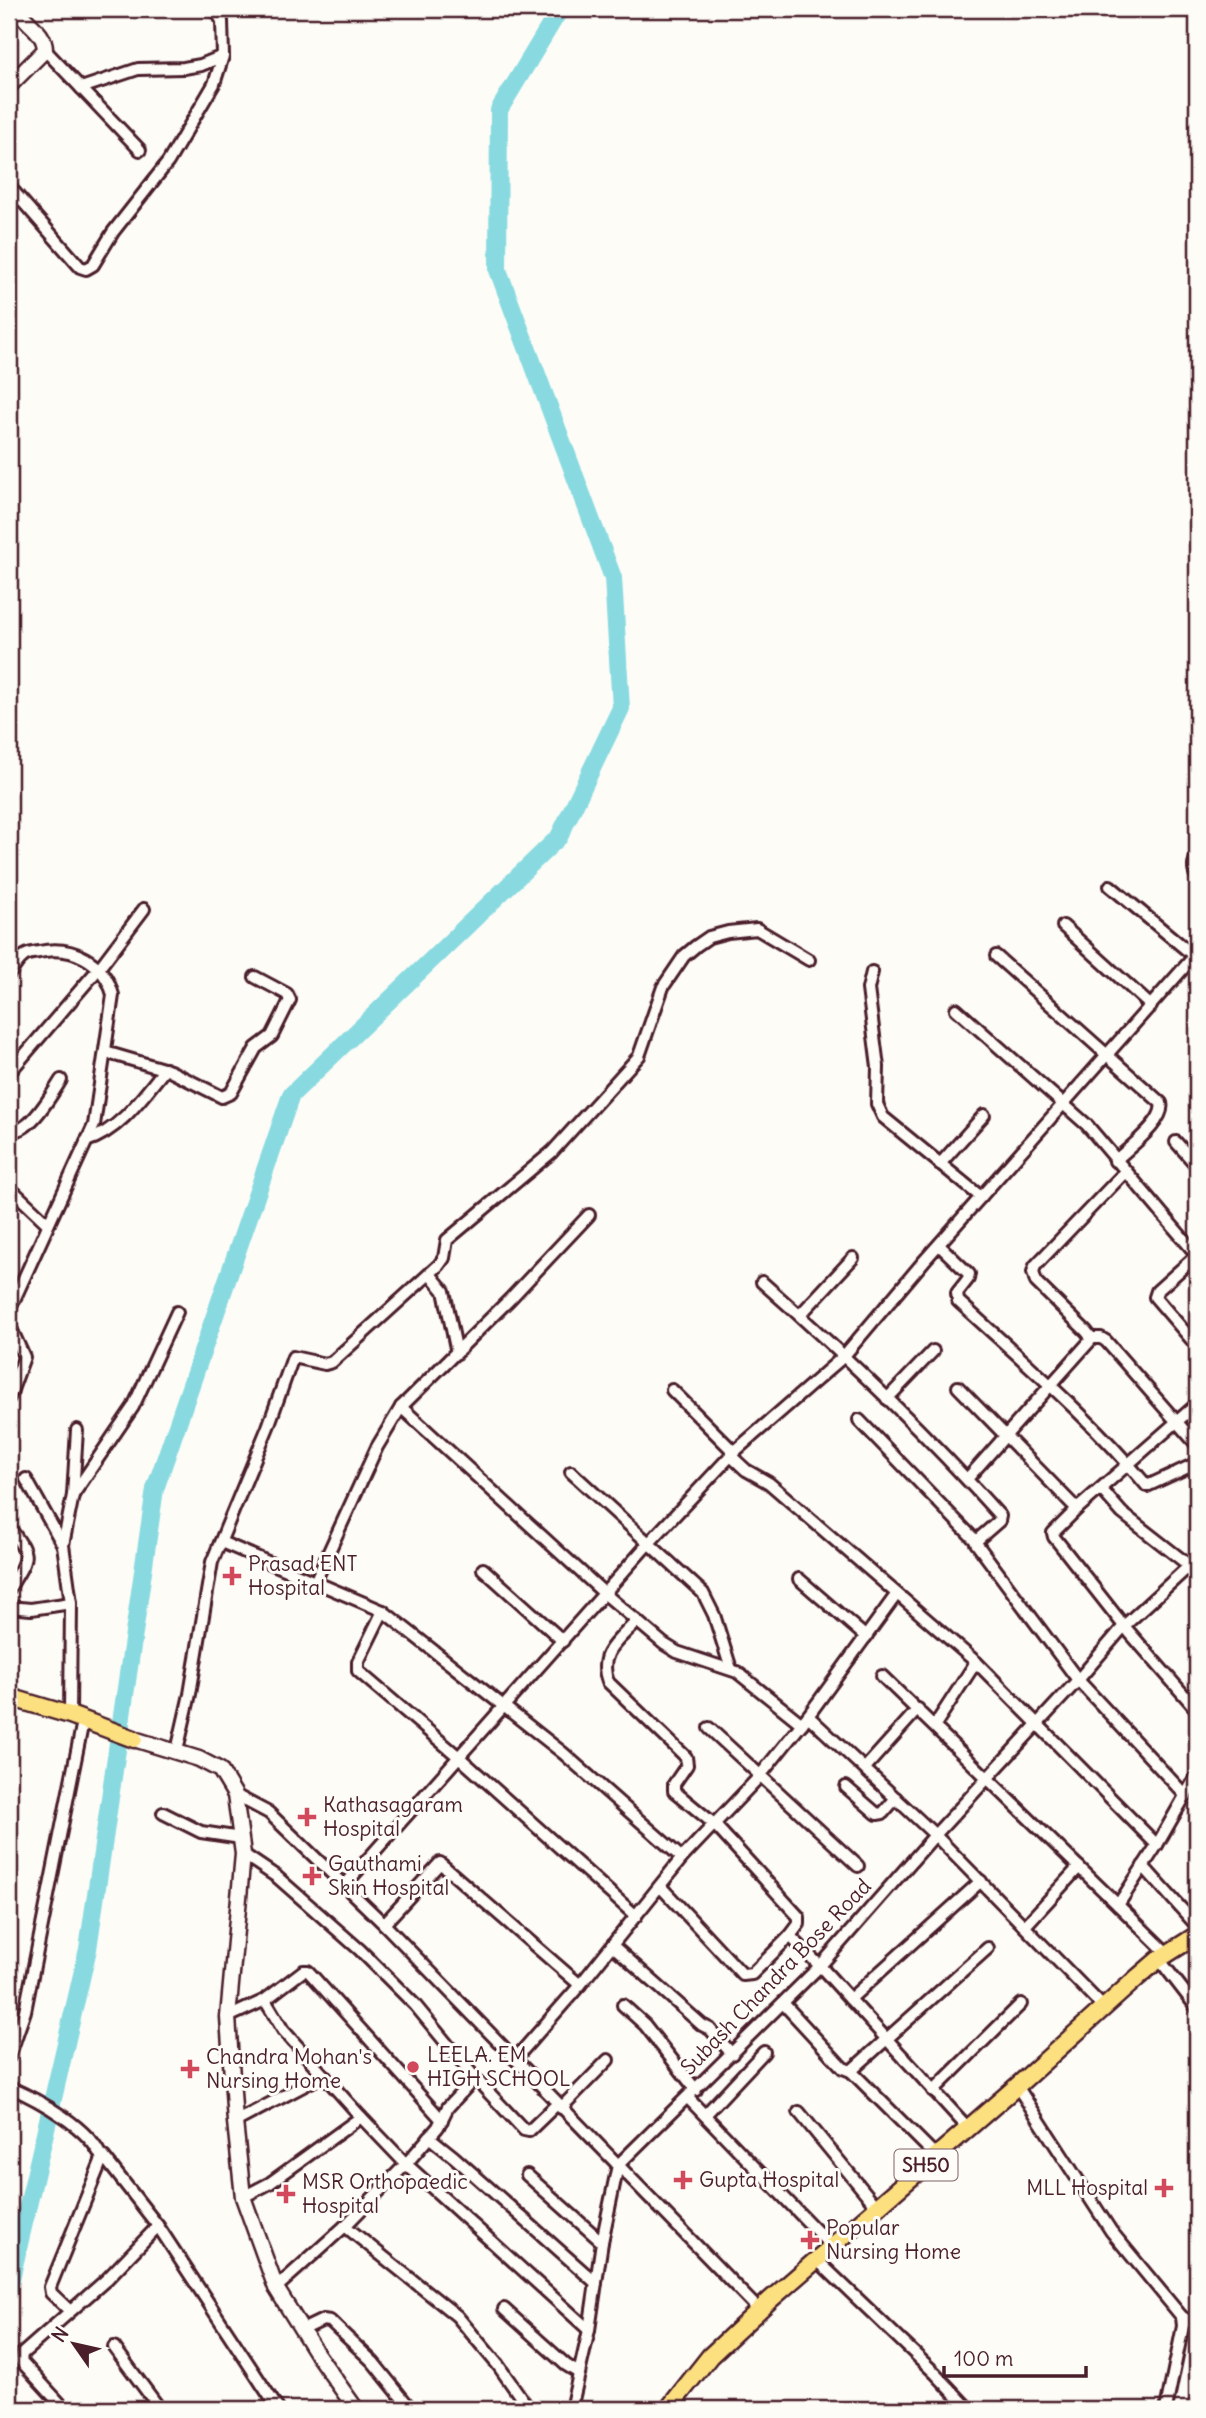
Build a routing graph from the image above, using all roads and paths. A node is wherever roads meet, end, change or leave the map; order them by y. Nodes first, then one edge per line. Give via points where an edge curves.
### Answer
1 (17, 9) edge
2 (215, 9) edge
3 (45, 50) junction
4 (223, 55) junction
5 (9, 86) edge
6 (81, 88) junction
7 (140, 150) dead end
8 (9, 186) edge
9 (1197, 855) edge
10 (1197, 877) edge
11 (1110, 887) dead end
12 (144, 909) dead end
13 (1062, 926) dead end
14 (1196, 955) edge
15 (996, 956) dead end
16 (809, 960) dead end
17 (100, 967) junction
18 (872, 972) dead end
19 (9, 974) edge
20 (255, 977) dead end
21 (1151, 1006) junction
22 (956, 1009) dead end
23 (105, 1052) junction
24 (1108, 1055) junction
25 (165, 1069) junction
26 (9, 1073) edge
27 (61, 1080) dead end
28 (1064, 1104) junction
29 (984, 1115) dead end
30 (9, 1123) edge
31 (86, 1141) junction
32 (1176, 1142) dead end
33 (1115, 1161) junction
34 (940, 1164) junction
35 (1197, 1166) edge
36 (1125, 1172) junction
37 (9, 1187) edge
38 (981, 1198) junction
39 (589, 1214) dead end
40 (47, 1223) junction
41 (939, 1245) junction
42 (853, 1258) dead end
43 (430, 1273) junction
44 (9, 1281) edge
45 (762, 1282) dead end
46 (19, 1290) junction
47 (9, 1311) edge
48 (177, 1312) dead end
49 (800, 1315) junction
50 (9, 1324) edge
51 (1091, 1338) junction
52 (1197, 1346) edge
53 (933, 1350) dead end
54 (457, 1353) junction
55 (843, 1357) junction
56 (1050, 1386) junction
57 (958, 1387) dead end
58 (672, 1390) dead end
59 (9, 1398) edge
60 (887, 1399) junction
61 (1197, 1404) edge
62 (401, 1407) junction
63 (859, 1420) dead end
64 (1176, 1422) junction
65 (77, 1430) dead end
66 (1007, 1435) junction
67 (1197, 1445) edge
68 (733, 1454) junction
69 (1197, 1463) edge
70 (1129, 1465) junction
71 (571, 1472) dead end
72 (26, 1479) dead end
73 (967, 1479) junction
74 (1101, 1489) junction
75 (73, 1495) junction
76 (1077, 1509) junction
77 (9, 1527) edge
78 (975, 1541) junction
79 (221, 1542) junction
80 (648, 1544) junction
81 (64, 1545) junction
82 (1192, 1562) edge
83 (483, 1569) dead end
84 (799, 1578) dead end
85 (315, 1582) junction
86 (9, 1589) edge
87 (604, 1594) junction
88 (896, 1595) junction
89 (71, 1603) junction
90 (9, 1607) edge
91 (383, 1611) junction
92 (637, 1621) junction
93 (1124, 1626) junction
94 (866, 1636) junction
95 (563, 1641) junction
96 (976, 1662) junction
97 (731, 1669) junction
98 (882, 1676) dead end
99 (1078, 1680) junction
100 (9, 1697) edge
101 (505, 1707) junction
102 (918, 1709) junction
103 (1197, 1710) edge
104 (80, 1719) junction
105 (805, 1720) junction
106 (1038, 1724) junction
107 (935, 1725) junction
108 (709, 1728) dead end
109 (134, 1738) joint
110 (177, 1751) junction
111 (460, 1758) junction
112 (865, 1768) junction
113 (1197, 1775) edge
114 (759, 1777) junction
115 (989, 1778) junction
116 (846, 1787) dead end
117 (235, 1794) junction
118 (1186, 1796) junction
119 (896, 1798) junction
120 (163, 1813) dead end
121 (714, 1824) junction
122 (935, 1835) junction
123 (241, 1838) junction
124 (1157, 1845) junction
125 (243, 1854) junction
126 (682, 1858) junction
127 (858, 1866) dead end
128 (1143, 1866) junction
129 (1080, 1867) junction
130 (981, 1881) junction
131 (344, 1886) junction
132 (660, 1886) junction
133 (1118, 1905) junction
134 (636, 1916) junction
135 (383, 1924) junction
136 (1025, 1926) junction
137 (1197, 1934) edge
138 (790, 1936) junction
139 (612, 1945) junction
140 (988, 1948) dead end
141 (1163, 1956) junction
142 (820, 1966) junction
143 (580, 1985) junction
144 (850, 1999) junction
145 (265, 2000) junction
146 (783, 2003) junction
147 (1021, 2004) dead end
148 (623, 2005) dead end
149 (1104, 2008) junction
150 (1197, 2008) edge
151 (228, 2017) junction
152 (888, 2039) junction
153 (764, 2052) dead end
154 (732, 2054) junction
155 (9, 2057) edge
156 (515, 2059) junction
157 (608, 2060) dead end
158 (851, 2071) junction
159 (324, 2075) junction
160 (475, 2078) junction
161 (1017, 2086) junction
162 (9, 2087) edge
163 (933, 2091) junction
164 (692, 2094) junction
165 (559, 2106) junction
166 (799, 2112) dead end
167 (705, 2115) junction
168 (361, 2118) junction
169 (442, 2120) junction
170 (235, 2122) junction
171 (968, 2128) junction
172 (429, 2137) junction
173 (936, 2156) junction
174 (102, 2159) junction
175 (406, 2164) junction
176 (618, 2165) junction
177 (527, 2175) dead end
178 (243, 2197) junction
179 (877, 2207) junction
180 (345, 2226) junction
181 (158, 2227) junction
182 (602, 2242) junction
183 (831, 2246) junction
184 (816, 2259) junction
185 (596, 2283) junction
186 (276, 2288) junction
187 (505, 2309) dead end
188 (758, 2310) junction
189 (70, 2312) junction
190 (1182, 2317) junction
191 (1197, 2326) edge
192 (302, 2330) junction
193 (589, 2330) junction
194 (114, 2347) dead end
195 (579, 2373) junction
196 (65, 2409) edge
197 (160, 2409) edge
198 (278, 2409) edge
199 (356, 2409) edge
200 (411, 2409) edge
201 (529, 2409) edge
202 (571, 2409) edge
203 (668, 2409) edge
204 (969, 2409) edge
205 (1166, 2409) edge

1 - 3 street via 40,34
2 - 4 street via 222,22
3 - 5 street
3 - 6 street
4 - 6 street via 192,67 138,69
4 - 8 street via 214,84 168,162 93,265 86,269 75,262
6 - 7 street
9 - 10 street
11 - 14 street
12 - 17 street
13 - 21 street
14 - 21 street
15 - 24 street
16 - 43 street via 757,929 709,937 696,946 663,986 639,1056 552,1152 447,1240 444,1258
17 - 19 street via 75,953 51,949 26,954
17 - 23 street via 113,995
17 - 26 street
18 - 34 street via 868,989 879,1111
20 - 25 street via 288,994 290,1000 272,1036 257,1048 231,1093 222,1097
21 - 24 street
22 - 28 street
23 - 25 street
23 - 31 street via 94,1125
24 - 28 street
24 - 33 street via 1163,1107 1156,1122
25 - 31 street via 117,1123
27 - 30 street via 22,1129
28 - 33 street
28 - 38 street
29 - 34 street
31 - 40 street
32 - 35 street
33 - 36 street
34 - 38 street
36 - 51 street via 1033,1272 1036,1282
36 - 52 street via 1197,1255 1155,1297
37 - 40 street
38 - 41 street
39 - 54 street
40 - 46 street
41 - 55 street
41 - 56 street via 969,1274 957,1293 958,1301
42 - 49 street
43 - 54 street via 444,1291
43 - 79 street via 332,1362 293,1357
44 - 46 street
45 - 49 street
46 - 47 street
48 - 75 street via 133,1407
49 - 55 street
50 - 59 street via 24,1357
51 - 56 street
51 - 64 street via 1106,1341
53 - 60 street
54 - 62 street
55 - 60 street
55 - 68 street
56 - 66 street
56 - 70 street
57 - 66 street
58 - 68 street
60 - 73 street
61 - 64 street
62 - 85 street via 377,1447
62 - 87 street
63 - 78 street
64 - 67 street
64 - 70 street
65 - 75 street
66 - 73 street
66 - 76 street
68 - 80 street
68 - 88 street via 746,1470 769,1483
69 - 70 street via 1148,1487
70 - 74 street
71 - 80 street
72 - 81 street
73 - 78 street via 1000,1516
74 - 76 street
74 - 82 street via 1122,1513
75 - 81 street
76 - 93 street via 1055,1530 1054,1537
77 - 86 street via 26,1549 26,1556
78 - 99 street
79 - 85 street
79 - 110 street via 212,1562
80 - 87 street
80 - 97 street via 704,1593
81 - 89 street
82 - 93 street, Subash Chandra Bose Road
83 - 95 street
84 - 94 street
85 - 91 street
87 - 92 street
87 - 95 street
88 - 94 street
88 - 96 street
89 - 90 street
89 - 104 street
91 - 101 street
91 - 111 street via 358,1671
92 - 97 street via 677,1651
92 - 121 street via 608,1652 604,1672 614,1689 686,1757 687,1765 674,1791
93 - 99 street, Subash Chandra Bose Road
93 - 103 street
94 - 105 street
95 - 101 street
96 - 106 street
96 - 107 street
97 - 105 street
98 - 102 street
99 - 106 street, Subash Chandra Bose Road
99 - 118 street
100 - 104 main road
101 - 111 street
101 - 126 street
102 - 107 street
102 - 112 street
104 - 109 main road
104 - 155 street via 25,2011
105 - 112 street
105 - 114 street
106 - 115 street, Subash Chandra Bose Road
106 - 124 street
107 - 115 street
108 - 114 street
109 - 110 street
110 - 117 street via 220,1770
111 - 131 street
111 - 134 street
112 - 119 street
113 - 118 street
114 - 121 street
114 - 127 street
115 - 122 street, Subash Chandra Bose Road
115 - 129 street
116 - 119 street via 877,1814
117 - 123 street
117 - 131 street via 269,1813
118 - 124 street
119 - 122 street
120 - 123 street via 201,1832
121 - 126 street
121 - 138 street via 799,1917
122 - 130 street
122 - 142 street, Subash Chandra Bose Road
123 - 125 street
124 - 128 street
125 - 151 street
125 - 160 street via 277,1877 360,1950
126 - 132 street
128 - 133 street
128 - 137 street
129 - 133 street
129 - 136 street
130 - 136 street
130 - 144 street
131 - 135 street
132 - 134 street
132 - 138 street via 743,1975 752,1974
133 - 141 street
134 - 139 street
135 - 143 street via 440,1863
135 - 156 street
136 - 149 street
137 - 141 main road, SH50
138 - 142 street
139 - 143 street
139 - 154 street via 710,2029
140 - 152 street
141 - 149 main road, SH50
141 - 150 street
142 - 144 street
142 - 146 street, Subash Chandra Bose Road
143 - 156 street
144 - 152 street
145 - 151 street
145 - 159 street via 283,2030
145 - 169 street via 308,1971
146 - 154 street, Subash Chandra Bose Road
146 - 158 street via 843,2068
147 - 163 street
148 - 164 street via 645,2025
149 - 161 main road, SH50
151 - 170 street
152 - 158 street
152 - 163 street
153 - 167 street
154 - 164 street, Subash Chandra Bose Road
156 - 165 street
157 - 165 street
158 - 173 street
159 - 168 street
159 - 170 street
160 - 165 street via 527,2131
160 - 169 street via 448,2106
161 - 171 main road, SH50
161 - 190 street via 1111,2231
162 - 174 street via 37,2099 79,2130
163 - 171 street
164 - 167 street
164 - 176 street, Subash Chandra Bose Road
165 - 176 street
166 - 179 street
167 - 183 street
168 - 175 street
168 - 178 street
169 - 172 street
170 - 178 street
171 - 173 main road, SH50
172 - 175 street
172 - 185 street
173 - 179 main road, SH50
174 - 181 street via 106,2158
174 - 189 street via 50,2287
175 - 180 street
175 - 193 street
176 - 182 street
176 - 188 street
177 - 182 street
178 - 186 street
179 - 183 main road, SH50
180 - 186 street
180 - 201 street via 457,2316
181 - 189 street
181 - 198 street
182 - 185 street
183 - 184 main road, SH50
184 - 188 main road, SH50
184 - 204 street
185 - 193 street
186 - 192 street
187 - 195 street
188 - 203 main road, SH50 via 710,2356
189 - 196 street via 20,2358
190 - 191 street
190 - 205 street
192 - 199 street
192 - 200 street via 330,2321 373,2362
193 - 195 street
194 - 197 street
195 - 202 street

